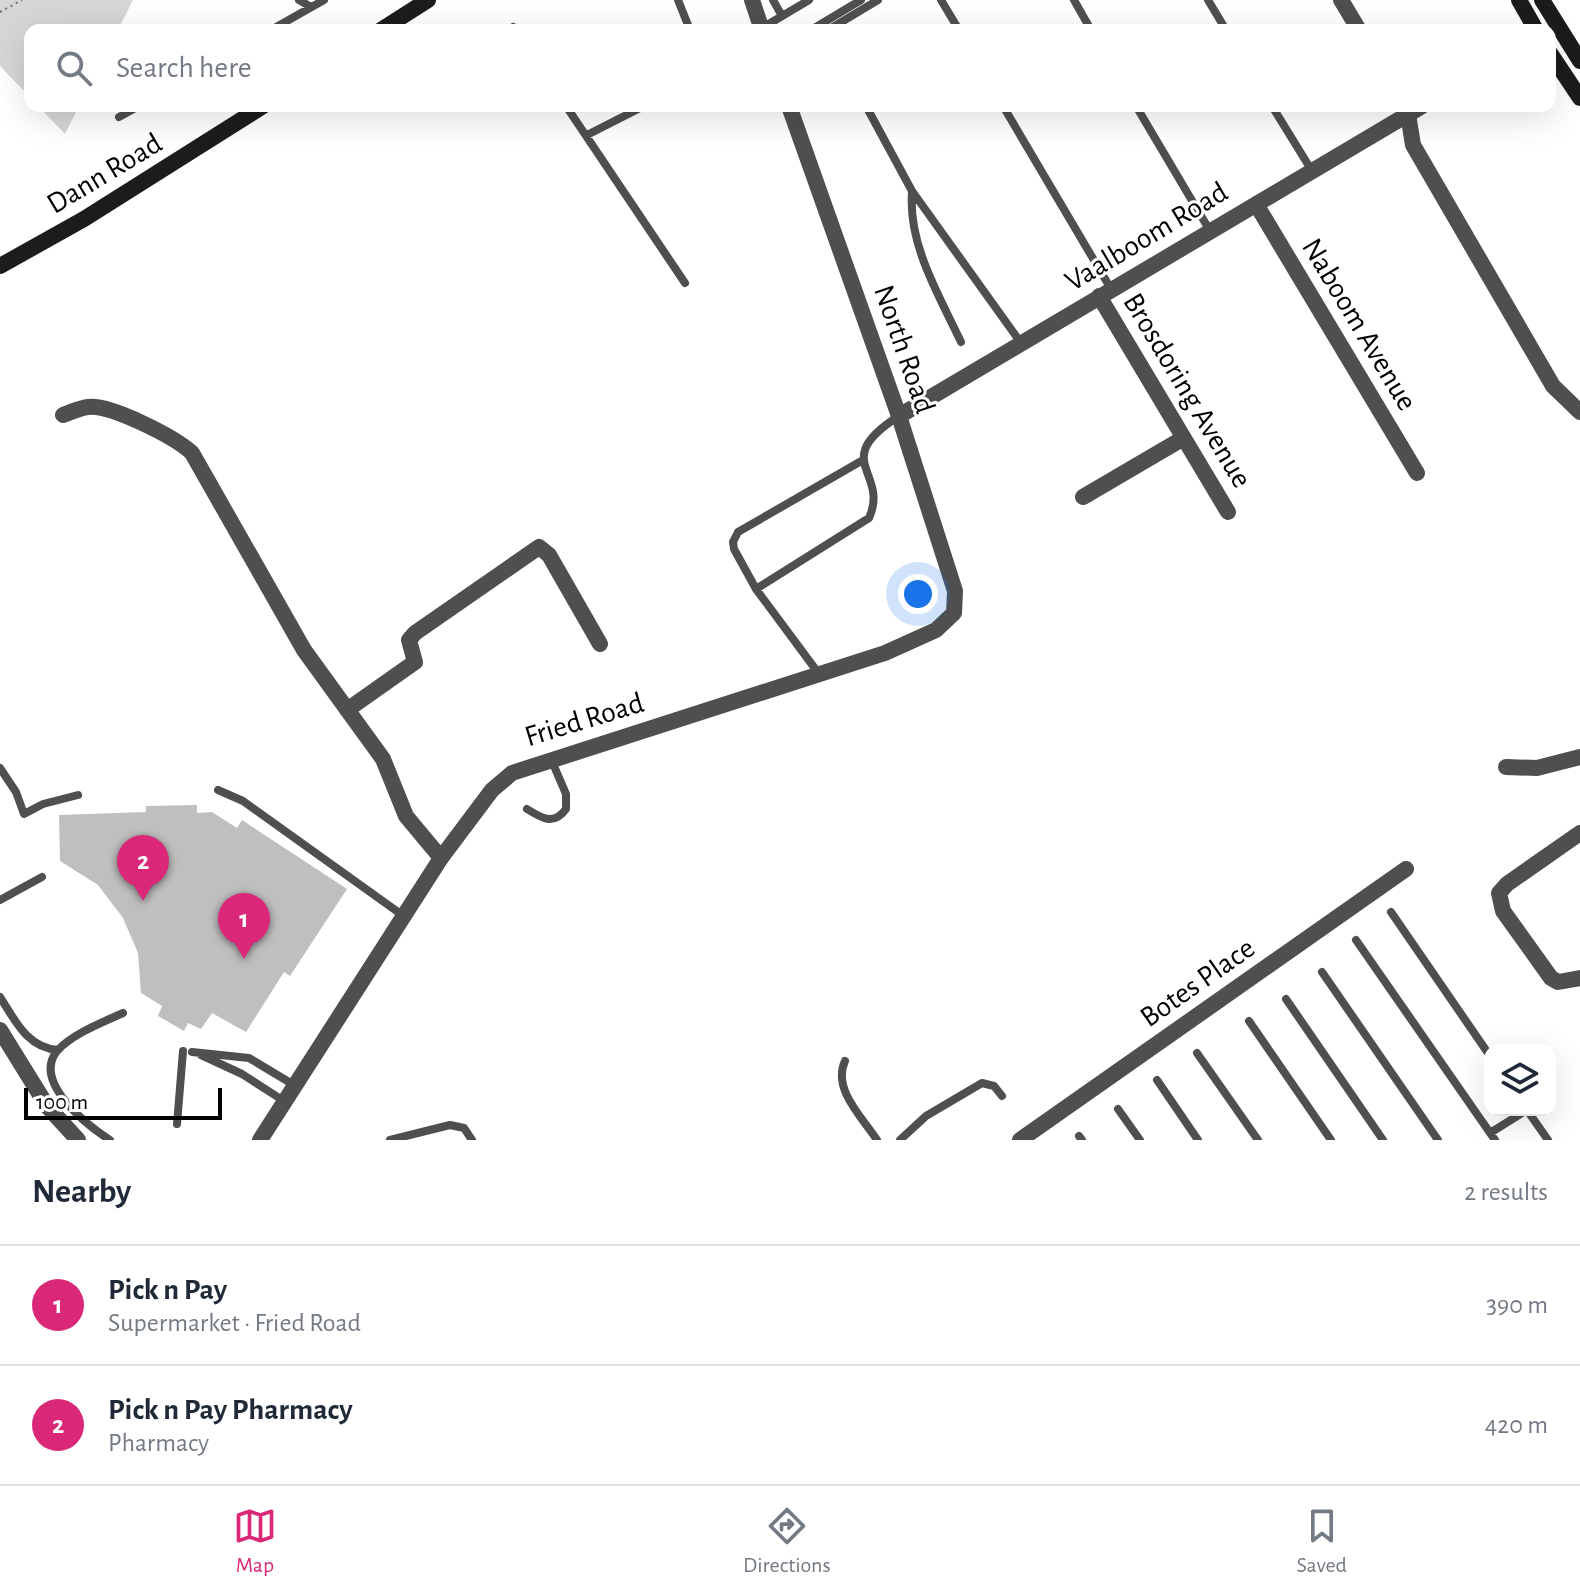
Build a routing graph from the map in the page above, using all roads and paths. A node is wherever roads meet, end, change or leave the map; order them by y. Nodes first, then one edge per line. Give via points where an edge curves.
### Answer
1 (22, 0) edge
2 (299, 0) edge
3 (324, 0) edge
4 (428, 0) edge
5 (678, 0) edge
6 (752, 0) edge
7 (773, 0) edge
8 (809, 0) edge
9 (861, 0) edge
10 (878, 0) edge
11 (941, 0) edge
12 (1074, 0) edge
13 (1208, 0) edge
14 (1341, 0) edge
15 (1519, 0) edge
16 (1542, 0) edge
17 (311, 7) junction
18 (0, 12) edge
19 (782, 16) junction
20 (281, 24) edge
21 (390, 24) edge
22 (688, 24) edge
23 (760, 24) edge
24 (770, 24) edge
25 (821, 24) edge
26 (838, 24) edge
27 (955, 24) edge
28 (1088, 24) edge
29 (1222, 24) edge
30 (1355, 24) edge
31 (1533, 24) edge
32 (1551, 24) edge
33 (1556, 34) edge
34 (1580, 61) edge
35 (1556, 62) edge
36 (1580, 98) edge
37 (128, 112) edge
38 (253, 112) edge
39 (570, 112) edge
40 (632, 112) edge
41 (791, 112) edge
42 (869, 112) edge
43 (1006, 112) edge
44 (1140, 112) edge
45 (1276, 112) edge
46 (1406, 112) edge
47 (1410, 112) edge
48 (119, 117) dead end
49 (587, 135) junction
50 (1312, 172) junction
51 (912, 191) junction
52 (1256, 204) junction
53 (1210, 231) junction
54 (7, 263) edge
55 (0, 273) edge
56 (685, 283) dead end
57 (1105, 292) junction
58 (961, 342) dead end
59 (1021, 343) junction
60 (1580, 412) edge
61 (63, 415) dead end
62 (899, 416) junction
63 (1182, 439) junction
64 (863, 460) junction
65 (1417, 473) dead end
66 (1083, 497) dead end
67 (1228, 512) dead end
68 (756, 589) junction
69 (954, 613) joint
70 (600, 644) dead end
71 (819, 674) junction
72 (347, 710) junction
73 (1580, 757) edge
74 (551, 758) junction
75 (1506, 767) dead end
76 (0, 768) edge
77 (218, 790) dead end
78 (78, 795) dead end
79 (527, 809) dead end
80 (1580, 833) edge
81 (441, 858) junction
82 (1406, 869) dead end
83 (42, 877) dead end
84 (0, 900) edge
85 (1391, 912) dead end
86 (406, 918) junction
87 (1356, 940) dead end
88 (1322, 972) dead end
89 (1580, 978) edge
90 (0, 997) edge
91 (1286, 999) dead end
92 (123, 1013) dead end
93 (1249, 1021) dead end
94 (0, 1030) edge
95 (1484, 1047) edge
96 (58, 1050) junction
97 (183, 1051) dead end
98 (1197, 1053) dead end
99 (845, 1061) dead end
100 (1157, 1080) dead end
101 (294, 1085) junction
102 (1002, 1096) dead end
103 (284, 1101) junction
104 (1118, 1109) dead end
105 (177, 1124) dead end
106 (425, 1131) junction
107 (1493, 1136) edge
108 (72, 1139) edge
109 (110, 1140) edge
110 (260, 1140) edge
111 (390, 1140) edge
112 (430, 1140) edge
113 (472, 1140) edge
114 (877, 1140) edge
115 (900, 1140) edge
116 (1020, 1140) edge
117 (1140, 1140) edge
118 (1198, 1140) edge
119 (1258, 1140) edge
120 (1331, 1140) edge
121 (1383, 1140) edge
122 (1438, 1140) edge
123 (1548, 1140) edge

1 - 18 path
2 - 17 lane
3 - 17 lane
4 - 21 main road
5 - 22 lane
6 - 23 street
7 - 19 lane
8 - 19 lane
9 - 25 lane
10 - 26 lane
11 - 27 lane
12 - 28 lane
13 - 29 lane
14 - 30 street
15 - 31 main road
16 - 32 main road
17 - 20 lane
19 - 24 lane
33 - 34 main road
35 - 36 main road
37 - 48 lane
38 - 54 main road, Dann Road
39 - 49 lane
40 - 49 lane
41 - 62 street, North Road
42 - 51 lane
43 - 57 lane
44 - 53 lane
45 - 50 lane
46 - 50 street, Vaalboom Road
47 - 60 street via 1407,128 1413,145 1553,386
49 - 56 lane
50 - 52 street, Vaalboom Road
51 - 58 lane via 912,226
51 - 59 lane
52 - 53 street, Vaalboom Road
52 - 65 street, Naboom Avenue
53 - 57 street, Vaalboom Road
54 - 55 main road, Dann Road
57 - 59 street, Vaalboom Road
57 - 63 street, Brosdoring Avenue
59 - 62 street, Vaalboom Road
61 - 72 street via 89,406 108,409 180,442 192,453 304,650
62 - 64 lane via 874,433
62 - 69 street, North Road via 955,591
63 - 66 street
63 - 67 street, Brosdoring Avenue
64 - 68 lane via 874,505 869,518
64 - 68 lane via 738,532 734,549
68 - 71 lane
69 - 71 street, Fried Road via 923,637
70 - 72 street via 549,555 539,547 415,633 409,640 415,662
71 - 74 street, Fried Road
72 - 81 street via 383,759 406,816
73 - 75 street via 1537,768
74 - 79 lane via 566,794 566,809 549,820
74 - 81 street, Fried Road via 502,781
76 - 78 lane via 24,814
77 - 86 lane via 243,801
80 - 89 street via 1499,893 1503,911 1551,978
81 - 86 street, Fried Road
82 - 116 street, Botes Place
83 - 84 lane
85 - 95 lane
86 - 101 street, Fried Road
87 - 107 lane
88 - 122 lane
90 - 96 lane via 29,1039
91 - 121 lane
92 - 96 lane
93 - 120 lane
94 - 108 street
96 - 109 lane via 52,1075 63,1098
97 - 105 lane
98 - 119 lane
99 - 114 lane via 842,1089
100 - 118 lane
101 - 103 street, Fried Road
101 - 103 lane via 249,1058 192,1052 242,1074
102 - 115 lane via 994,1086 982,1083 926,1116
103 - 110 street, Fried Road
104 - 117 lane
106 - 111 lane
106 - 112 lane
106 - 113 lane via 458,1125
107 - 123 lane via 1527,1110

